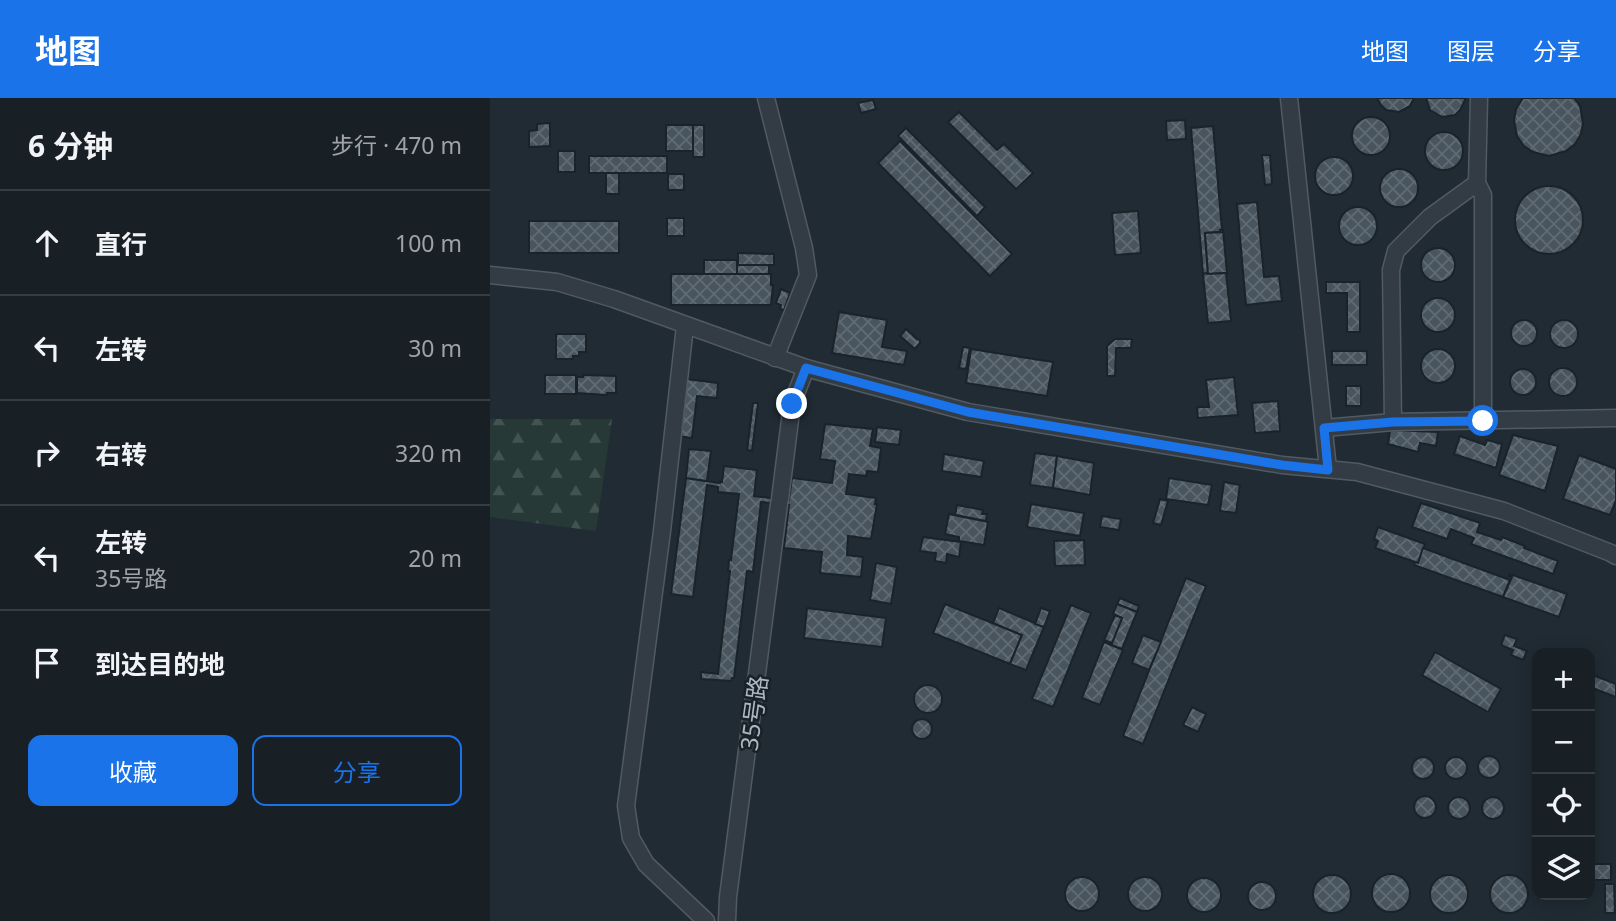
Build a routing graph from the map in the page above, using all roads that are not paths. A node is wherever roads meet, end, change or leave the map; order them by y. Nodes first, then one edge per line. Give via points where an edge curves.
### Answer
1 (766, 98) edge
2 (1289, 98) edge
3 (1479, 98) edge
4 (1477, 183) junction
5 (490, 275) edge
6 (685, 326) junction
7 (775, 358) junction
8 (806, 368) junction
9 (1616, 418) edge
10 (1483, 421) junction
11 (1393, 422) junction
12 (1324, 428) junction
13 (1328, 470) junction
14 (1616, 556) edge
15 (706, 921) edge
16 (727, 921) edge

1 - 7 street via 808,275
2 - 12 street
3 - 4 street
4 - 10 street via 1483,195
4 - 11 street via 1430,217 1396,251 1391,270
5 - 6 street via 557,282
6 - 7 street
6 - 15 street via 626,806 631,838 646,864
7 - 8 street
8 - 13 street via 968,412
8 - 16 street, 35号路 via 792,404
9 - 10 street
10 - 11 street
11 - 12 street
12 - 13 street
13 - 14 street via 1357,472 1504,511

